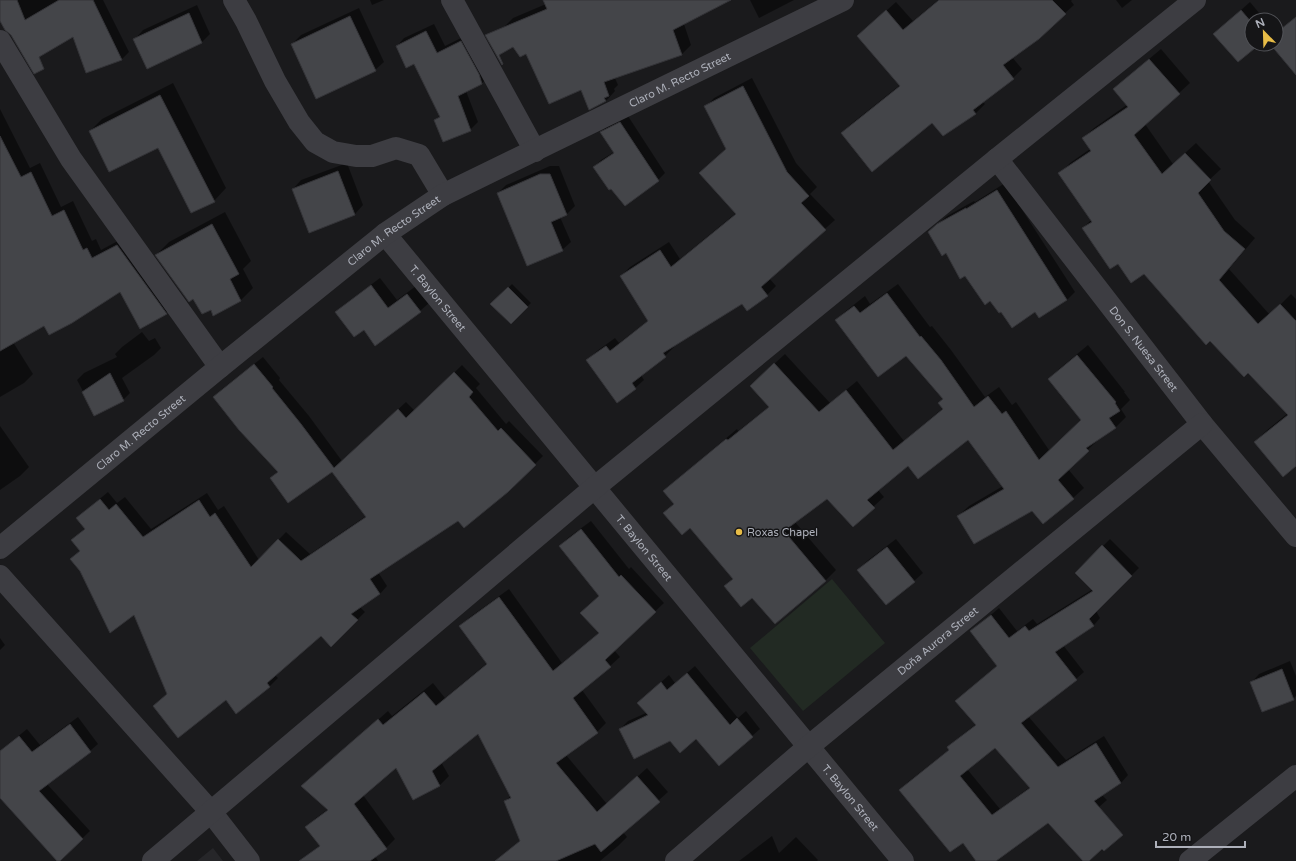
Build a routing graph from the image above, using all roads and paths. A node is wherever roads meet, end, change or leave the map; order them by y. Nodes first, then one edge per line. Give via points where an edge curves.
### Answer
1 (234, 0) edge
2 (452, 0) edge
3 (843, 0) edge
4 (1195, 0) edge
5 (0, 41) edge
6 (535, 151) junction
7 (997, 158) junction
8 (443, 195) junction
9 (385, 234) junction
10 (220, 367) junction
11 (1202, 424) junction
12 (594, 488) junction
13 (1296, 536) edge
14 (0, 548) edge
15 (0, 576) edge
16 (808, 747) junction
17 (1296, 776) edge
18 (211, 812) junction
19 (153, 861) edge
20 (249, 861) edge
21 (676, 861) edge
22 (903, 861) edge
23 (1190, 861) edge

1 - 8 street via 275,81 299,122 315,142 333,152 356,156 372,156 396,148 419,156
2 - 6 street
3 - 6 street, Claro M. Recto Street
4 - 7 street
5 - 10 street via 71,159
6 - 8 street, Claro M. Recto Street
7 - 11 street, Don S. Nuesa Street
7 - 12 street
8 - 9 street, Claro M. Recto Street
9 - 10 street, Claro M. Recto Street
9 - 12 street, T. Baylon Street
10 - 14 street, Claro M. Recto Street
11 - 13 street, Don S. Nuesa Street
11 - 16 street, Doña Aurora Street
12 - 16 street, T. Baylon Street
12 - 18 street
15 - 18 street
16 - 21 street, Doña Aurora Street
16 - 22 street, T. Baylon Street
17 - 23 street
18 - 19 street
18 - 20 street

